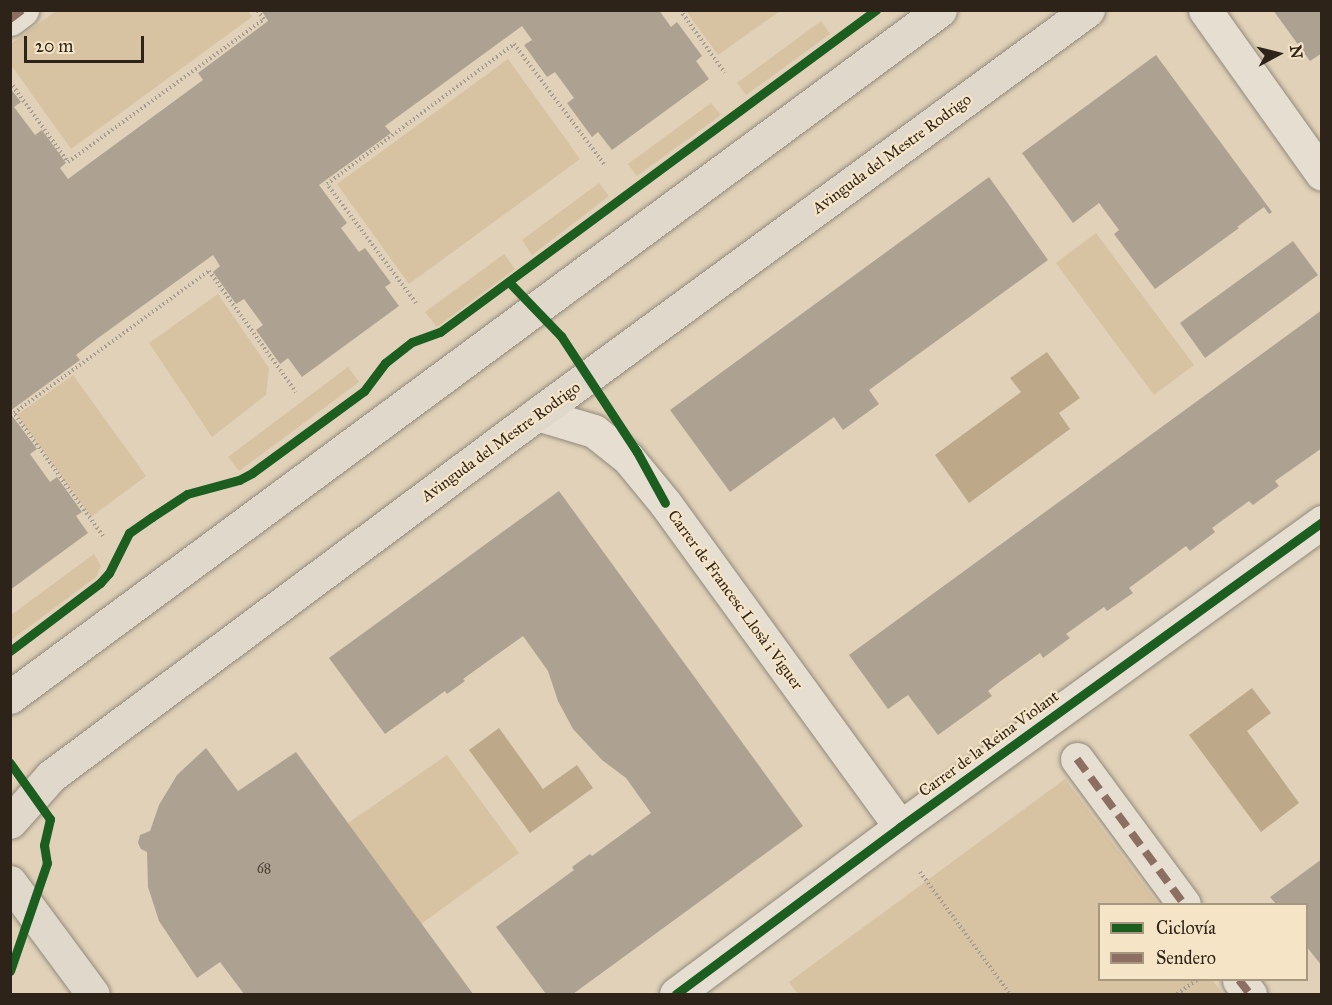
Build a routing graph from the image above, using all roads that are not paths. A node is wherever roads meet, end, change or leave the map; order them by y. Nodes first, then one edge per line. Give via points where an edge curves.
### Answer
1 (22, 10) edge
2 (940, 10) edge
3 (1088, 10) edge
4 (1204, 10) edge
5 (10, 19) edge
6 (1322, 174) edge
7 (537, 414) junction
8 (1322, 522) edge
9 (10, 697) edge
10 (1077, 759) dead end
11 (10, 822) edge
12 (900, 827) junction
13 (10, 882) edge
14 (1183, 903) edge
15 (1240, 981) edge
16 (709, 985) edge
17 (93, 994) edge
18 (676, 994) edge
19 (1250, 994) edge

1 - 5 street
2 - 9 main road
3 - 7 main road, Avinguda del Mestre Rodrigo
4 - 6 street
7 - 11 main road, Avinguda del Mestre Rodrigo via 51,776
7 - 12 street, Carrer de Francesc Llosà i Viguer via 594,431 628,458 665,503
8 - 12 street, Carrer de la Reina Violant
10 - 14 street
12 - 16 street, Carrer de la Reina Violant
13 - 17 main road
15 - 19 street
16 - 18 street, Carrer de la Reina Violant

